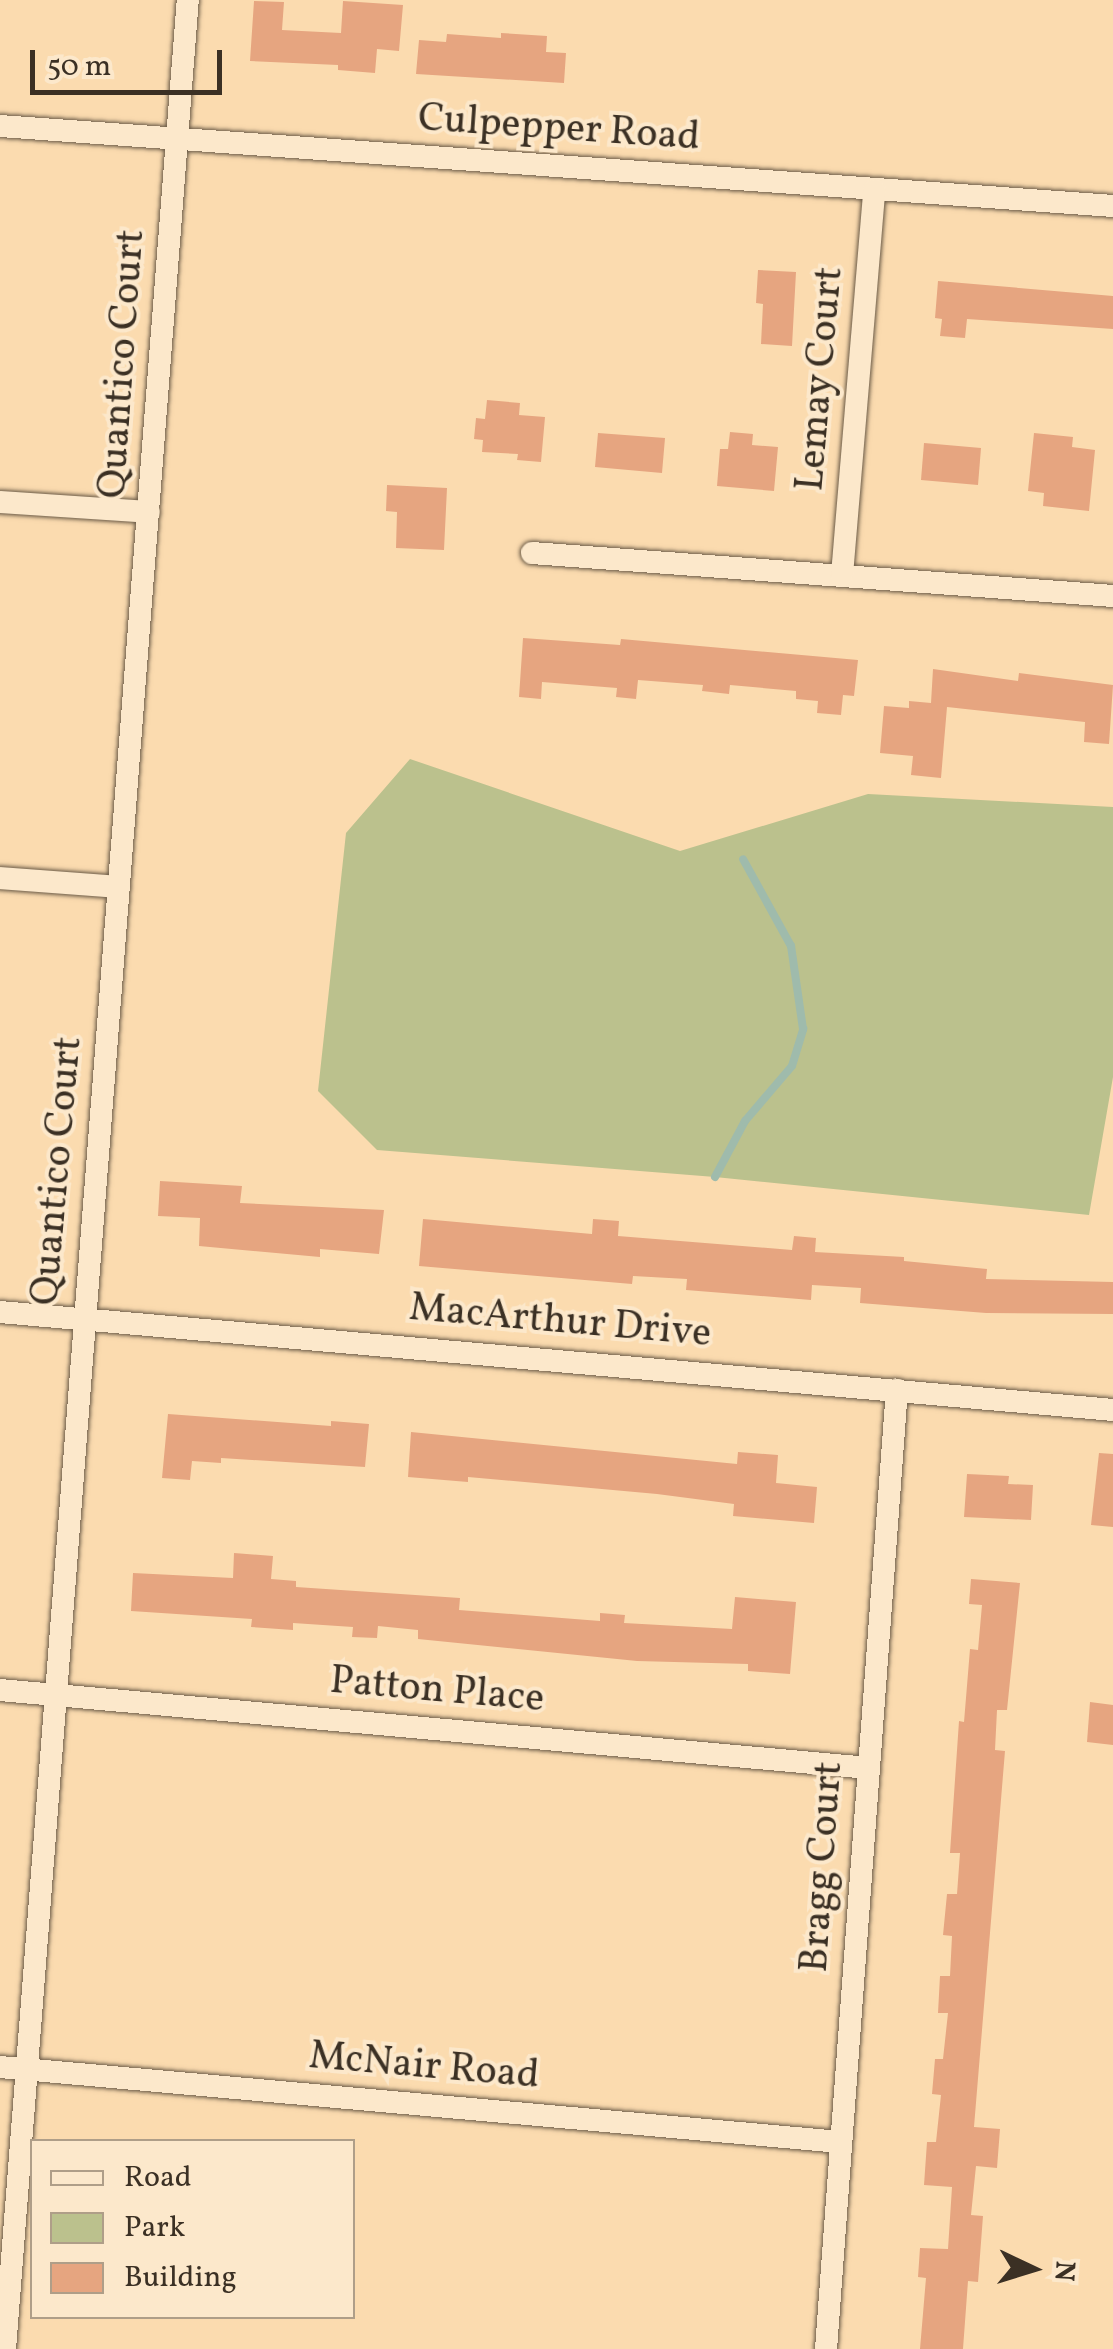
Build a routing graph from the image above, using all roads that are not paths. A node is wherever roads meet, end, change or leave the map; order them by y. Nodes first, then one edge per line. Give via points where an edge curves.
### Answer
1 (188, 0) edge
2 (0, 126) edge
3 (178, 138) junction
4 (874, 190) junction
5 (1113, 206) edge
6 (0, 502) edge
7 (149, 512) junction
8 (532, 553) dead end
9 (842, 575) junction
10 (1113, 596) edge
11 (0, 878) edge
12 (119, 887) junction
13 (0, 1312) edge
14 (83, 1320) junction
15 (897, 1390) junction
16 (1113, 1410) edge
17 (0, 1690) edge
18 (56, 1694) junction
19 (868, 1768) junction
20 (0, 2067) edge
21 (27, 2069) junction
22 (841, 2142) junction
23 (5, 2349) edge
24 (826, 2349) edge

1 - 3 street, Quantico Court
2 - 3 street, Culpepper Road
3 - 4 street, Culpepper Road
3 - 7 street, Quantico Court
4 - 5 street, Culpepper Road
4 - 9 street, Lemay Court
6 - 7 street
7 - 12 street, Quantico Court
8 - 9 street
9 - 10 street
11 - 12 street
12 - 14 street, Quantico Court
13 - 14 street, MacArthur Drive
14 - 15 street, MacArthur Drive
14 - 18 street, Quantico Court
15 - 16 street, MacArthur Drive
15 - 19 street, Bragg Court
17 - 18 street, Patton Place
18 - 19 street, Patton Place
18 - 21 street, Quantico Court
19 - 22 street, Bragg Court
20 - 21 street, McNair Road
21 - 22 street, McNair Road
21 - 23 street, Quantico Court
22 - 24 street, Bragg Court

